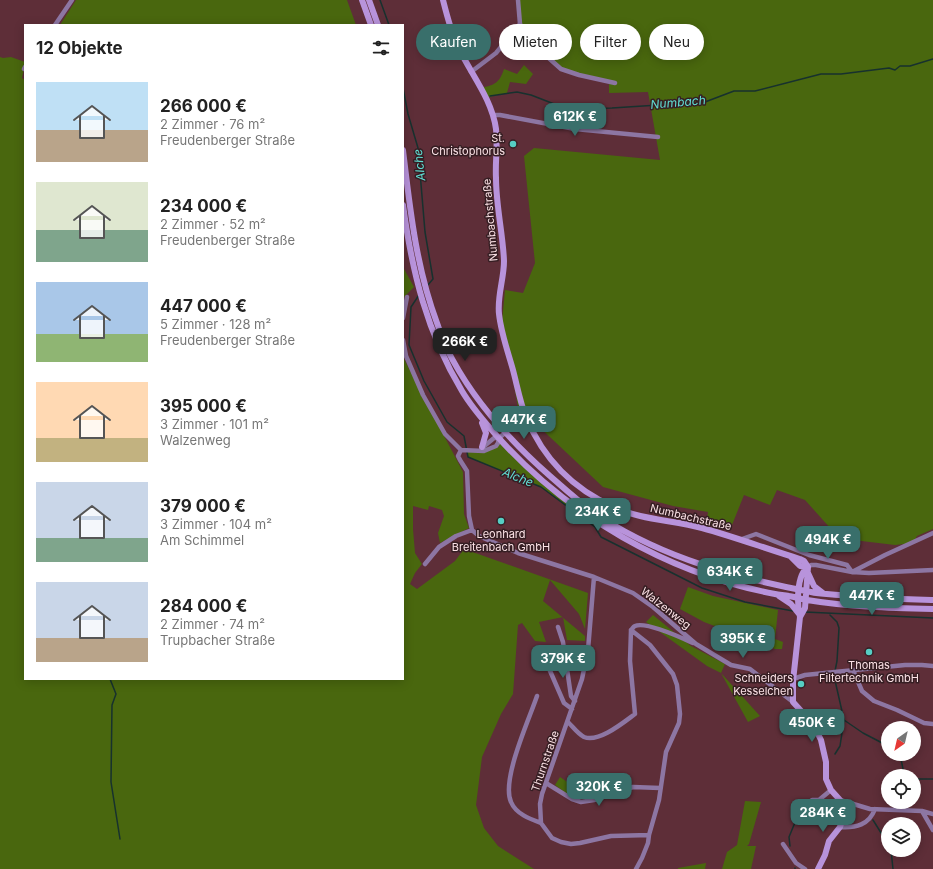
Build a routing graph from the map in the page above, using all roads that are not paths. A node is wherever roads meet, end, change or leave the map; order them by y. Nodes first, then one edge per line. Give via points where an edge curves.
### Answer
1 (72, 0) edge
2 (362, 0) edge
3 (370, 0) edge
4 (443, 0) edge
5 (518, 0) edge
6 (56, 24) edge
7 (371, 24) edge
8 (378, 24) edge
9 (520, 24) edge
10 (499, 50) edge
11 (551, 60) edge
12 (471, 72) junction
13 (615, 83) dead end
14 (494, 115) junction
15 (658, 137) dead end
16 (404, 158) edge
17 (404, 213) edge
18 (423, 291) junction
19 (407, 297) dead end
20 (404, 313) edge
21 (404, 345) edge
22 (476, 413) junction
23 (505, 433) junction
24 (499, 438) junction
25 (481, 449) junction
26 (461, 450) junction
27 (472, 530) junction
28 (933, 533) edge
29 (742, 539) junction
30 (425, 564) dead end
31 (808, 570) junction
32 (933, 570) edge
33 (852, 572) junction
34 (594, 578) junction
35 (802, 590) junction
36 (823, 593) junction
37 (776, 595) junction
38 (799, 598) junction
39 (806, 600) junction
40 (933, 600) edge
41 (796, 608) junction
42 (933, 609) edge
43 (800, 617) junction
44 (558, 627) dead end
45 (631, 630) junction
46 (696, 644) junction
47 (544, 657) dead end
48 (933, 666) edge
49 (853, 670) junction
50 (793, 679) junction
51 (537, 696) dead end
52 (575, 701) junction
53 (793, 702) junction
54 (572, 709) junction
55 (568, 722) junction
56 (933, 724) edge
57 (546, 783) junction
58 (660, 788) junction
59 (832, 790) junction
60 (840, 800) junction
61 (875, 809) junction
62 (922, 811) junction
63 (933, 814) edge
64 (795, 819) dead end
65 (540, 823) junction
66 (840, 827) junction
67 (933, 830) edge
68 (648, 835) junction
69 (783, 844) dead end
70 (636, 869) edge
71 (804, 869) edge
72 (818, 869) edge

1 - 6 street
2 - 7 main road
3 - 8 main road
4 - 12 main road, Numbachstraße via 452,33
5 - 9 street
10 - 12 street
11 - 13 street via 561,69 579,76
12 - 14 main road, Numbachstraße
14 - 15 street via 575,129
14 - 29 main road, Numbachstraße via 497,137 496,178 504,262 499,314 520,397 537,439 550,459 574,483 615,508
16 - 18 main road
17 - 18 main road via 408,242
18 - 22 main road via 426,314 440,351
18 - 23 main road via 446,348 474,394
19 - 20 street
21 - 26 street via 423,395 445,434
22 - 24 main road
22 - 25 main road via 486,429
23 - 24 street
23 - 35 main road via 568,493 600,517 636,538 661,551 710,568
24 - 25 street via 494,438
24 - 25 street via 496,446 484,451
24 - 37 main road via 560,495 628,540 702,574
25 - 26 street
26 - 27 street via 458,456 467,471
27 - 30 street via 439,547
27 - 34 street, Walzenweg via 482,538 499,545
28 - 33 street
29 - 31 main road, Numbachstraße via 804,561
29 - 33 street via 756,534 809,555 847,565
31 - 33 street via 810,565 816,565
31 - 35 main road via 802,573
31 - 36 main road via 814,586
32 - 33 street via 869,574
34 - 46 street, Walzenweg via 641,597
34 - 52 street, Thurnstraße via 588,650
35 - 36 main road
35 - 38 main road
35 - 39 main road
36 - 40 main road
37 - 38 main road
37 - 41 main road
38 - 39 main road
38 - 41 main road
39 - 42 main road via 867,607
39 - 43 main road
41 - 43 main road
43 - 50 main road
44 - 52 street via 563,642 571,696
45 - 46 street via 638,625 651,627
45 - 55 street via 630,661 635,714 611,730 591,738 582,736
45 - 58 street via 655,650 673,674 677,685 679,723 666,752
46 - 53 street, Walzenweg via 732,665 750,669
47 - 54 street via 564,703
48 - 49 street via 905,665
49 - 50 street via 805,675
49 - 56 street via 862,691 874,701 924,723
50 - 53 main road
51 - 65 street via 511,771 508,788 509,797 516,809
52 - 54 street, Thurnstraße
53 - 59 main road via 813,724 821,740 826,762 826,779
54 - 55 street, Thurnstraße
55 - 57 street, Thurnstraße
57 - 58 street via 572,800 581,802 634,788
57 - 65 street, Thurnstraße via 540,804
58 - 68 street
59 - 60 main road
59 - 64 street via 819,800 812,800 799,806
60 - 61 street
60 - 66 main road via 844,814
61 - 62 street
61 - 66 street via 872,816 863,824 857,827
62 - 63 street
62 - 67 street
65 - 68 street via 552,838 571,844 611,836
66 - 72 main road via 829,840
68 - 70 street via 646,851
69 - 71 street via 796,863

